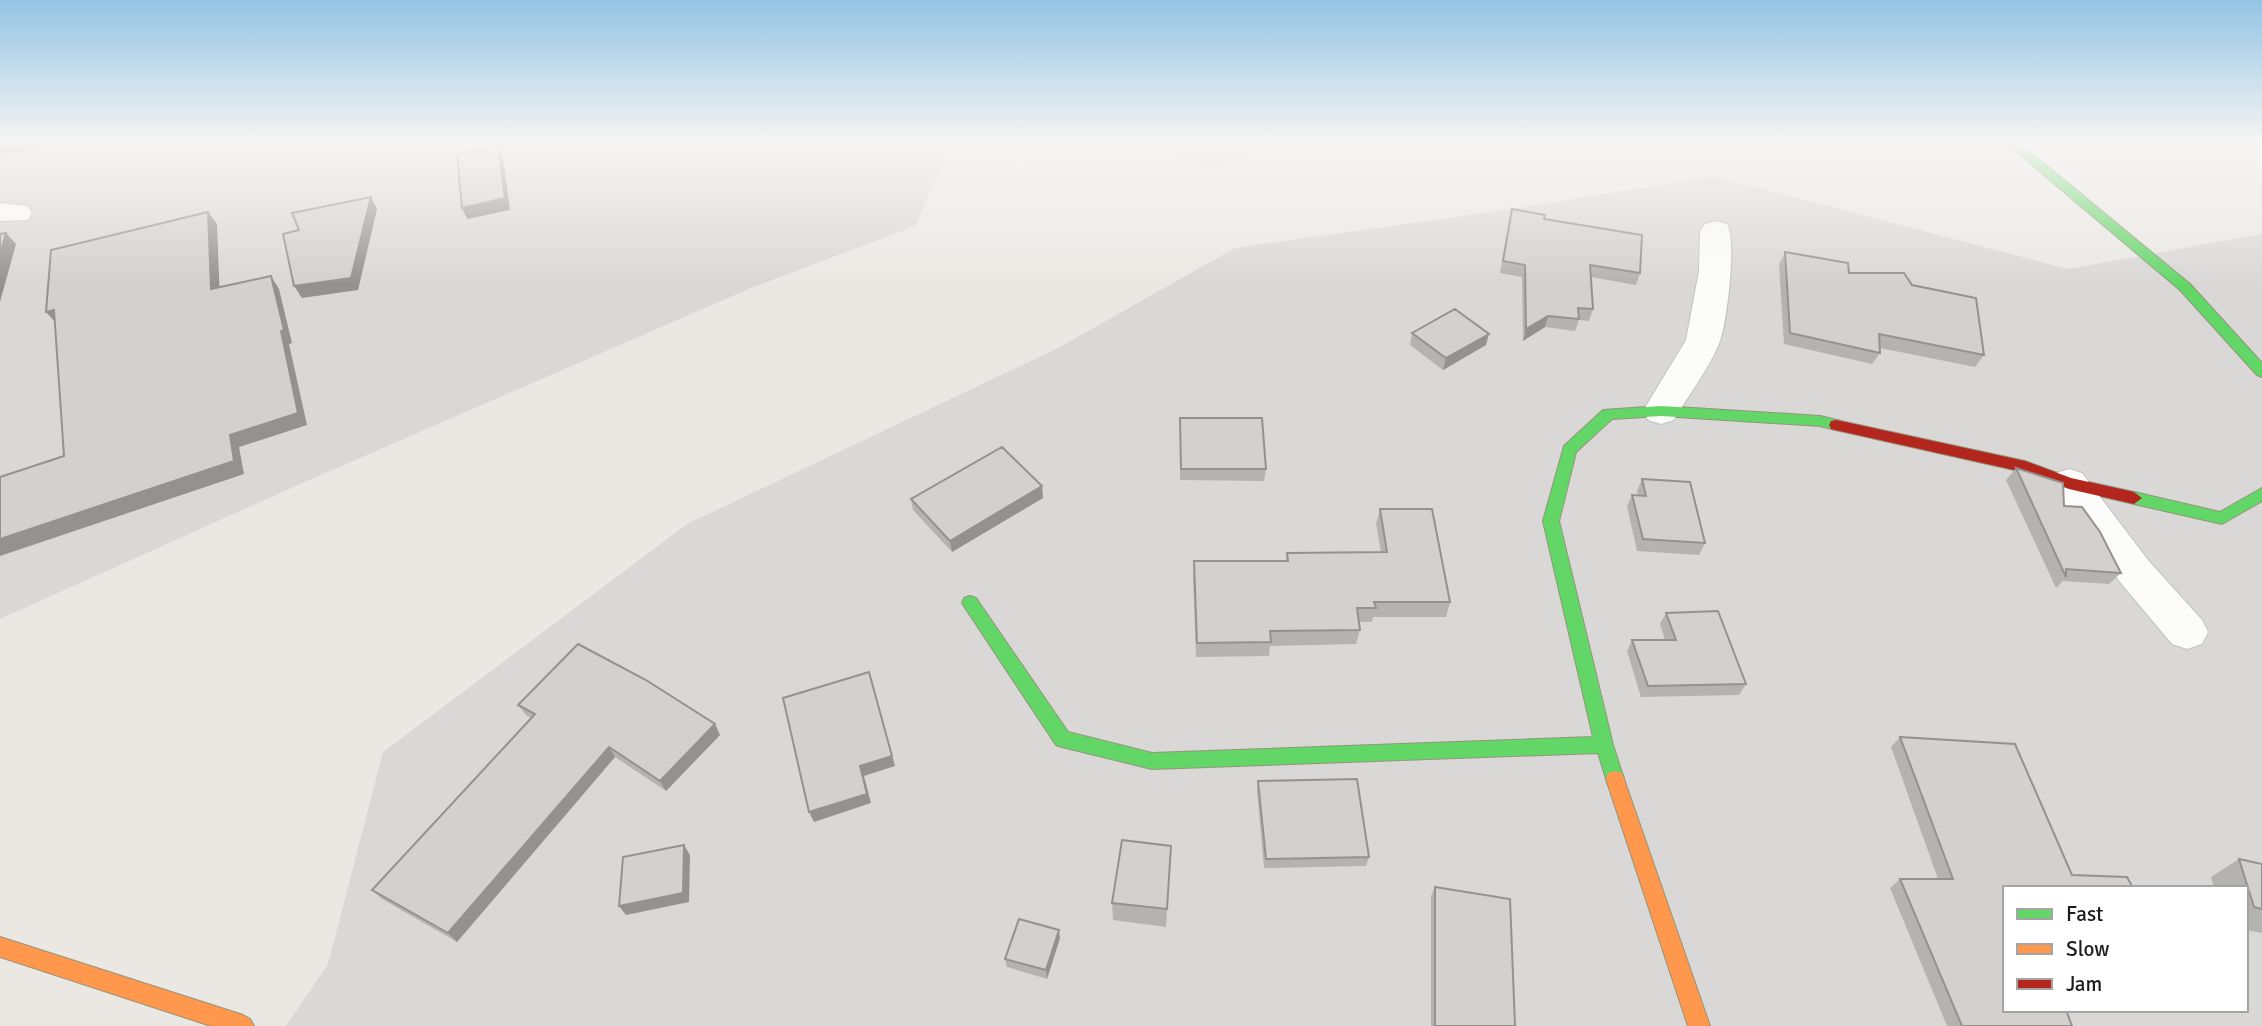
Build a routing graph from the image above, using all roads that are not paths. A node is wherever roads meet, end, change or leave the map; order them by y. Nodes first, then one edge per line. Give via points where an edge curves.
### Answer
1 (2069, 190) edge
2 (1716, 231) dead end
3 (2262, 372) edge
4 (1661, 411) junction
5 (2069, 482) junction
6 (2262, 494) edge
7 (970, 603) dead end
8 (2187, 632) dead end
9 (1604, 745) junction
10 (0, 947) edge
11 (243, 1026) edge
12 (1699, 1026) edge

1 - 3 street via 2185,286
2 - 4 street via 1715,271 1703,340
4 - 5 street via 1820,421 2025,467
4 - 9 street via 1608,414 1569,450 1551,522
5 - 6 street via 2222,518
5 - 8 street via 2134,571
7 - 9 street via 1062,739 1152,761
9 - 12 street
10 - 11 street

